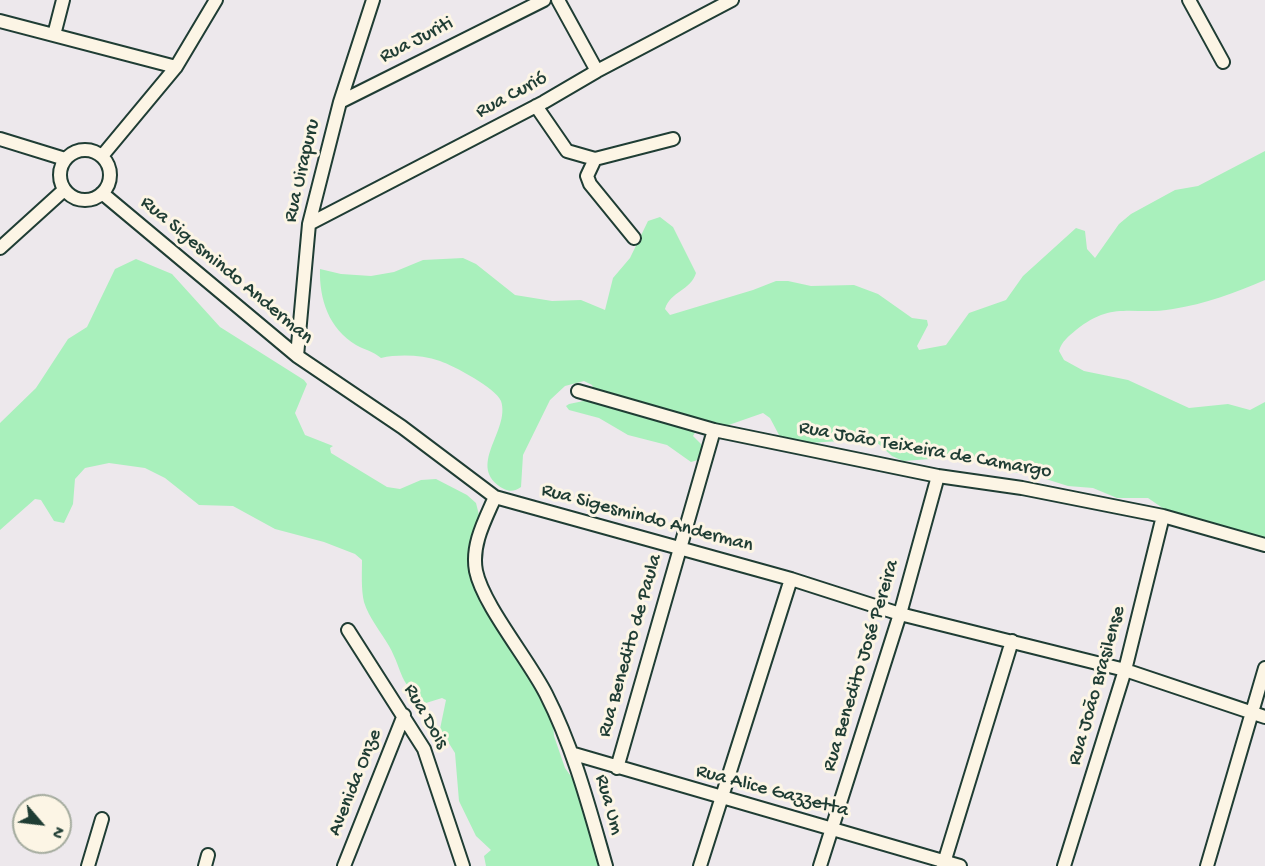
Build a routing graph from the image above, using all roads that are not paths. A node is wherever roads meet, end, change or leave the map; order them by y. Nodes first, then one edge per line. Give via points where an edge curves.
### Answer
1 (63, 0) edge
2 (216, 0) edge
3 (373, 0) edge
4 (544, 0) edge
5 (558, 0) edge
6 (732, 0) edge
7 (1190, 0) edge
8 (0, 21) edge
9 (54, 35) junction
10 (1223, 62) dead end
11 (176, 67) junction
12 (597, 71) junction
13 (340, 102) junction
14 (536, 106) junction
15 (0, 139) edge
16 (673, 139) dead end
17 (102, 156) junction
18 (65, 159) junction
19 (595, 159) junction
20 (64, 190) junction
21 (102, 194) junction
22 (309, 224) junction
23 (634, 238) dead end
24 (0, 249) edge
25 (297, 356) junction
26 (578, 391) dead end
27 (714, 430) junction
28 (938, 476) junction
29 (495, 497) junction
30 (1162, 516) junction
31 (1265, 545) edge
32 (680, 547) junction
33 (791, 579) junction
34 (900, 614) junction
35 (348, 630) dead end
36 (1012, 641) junction
37 (1265, 668) edge
38 (1125, 670) junction
39 (1251, 712) junction
40 (404, 715) junction
41 (1265, 717) edge
42 (574, 754) junction
43 (617, 768) junction
44 (722, 799) junction
45 (102, 819) dead end
46 (831, 828) junction
47 (943, 864) edge
48 (87, 866) edge
49 (344, 866) edge
50 (464, 866) edge
51 (606, 866) edge
52 (700, 866) edge
53 (820, 866) edge
54 (960, 866) edge
55 (1064, 866) edge
56 (1207, 866) edge

1 - 9 street
2 - 11 street
3 - 13 street, Rua Uirapuru
4 - 13 street, Rua Juriti
5 - 12 street
6 - 12 street, Rua Curió
7 - 10 street
8 - 9 street
9 - 11 street
11 - 17 street
12 - 14 street, Rua Curió
13 - 22 street, Rua Uirapuru
14 - 19 street via 567,150
14 - 22 street, Rua Curió
15 - 18 street
16 - 19 street
17 - 18 street via 79,150
17 - 21 street via 110,179
18 - 20 street via 59,174
19 - 23 street via 587,176 590,184
20 - 21 street via 78,199
20 - 24 street
21 - 25 street, Rua Sigesmindo Anderman
22 - 25 street, Rua Uirapuru
25 - 29 street, Rua Sigesmindo Anderman via 402,427
26 - 27 street, Rua João Teixeira de Camargo
27 - 28 street, Rua João Teixeira de Camargo
27 - 32 street, Rua Benedito de Paula
28 - 30 street, Rua João Teixeira de Camargo
28 - 34 street, Rua Benedito José Pereira
29 - 32 street, Rua Sigesmindo Anderman
29 - 42 street, Rua Um via 478,537 477,574 545,693
30 - 31 street, Rua João Teixeira de Camargo
30 - 38 street, Rua João Brasilense
32 - 33 street, Rua Sigesmindo Anderman
32 - 43 street, Rua Benedito de Paula
33 - 34 street, Rua Sigesmindo Anderman
33 - 44 street
34 - 36 street, Rua Sigesmindo Anderman
34 - 46 street, Rua Benedito José Pereira
35 - 40 street, Rua Dois
36 - 38 street, Rua Sigesmindo Anderman
36 - 47 street
37 - 39 street
38 - 39 street, Rua Sigesmindo Anderman
38 - 55 street, Rua João Brasilense
39 - 41 street, Rua Sigesmindo Anderman
39 - 56 street
40 - 49 street, Avenida Onze
40 - 50 street, Rua Dois via 424,748
42 - 43 street, Rua Alice Gazzetta
42 - 51 street, Rua Um
43 - 44 street, Rua Alice Gazzetta
44 - 46 street, Rua Alice Gazzetta
44 - 52 street
45 - 48 street
46 - 47 street, Rua Alice Gazzetta
46 - 53 street, Rua Benedito José Pereira
47 - 54 street, Rua Alice Gazzetta

